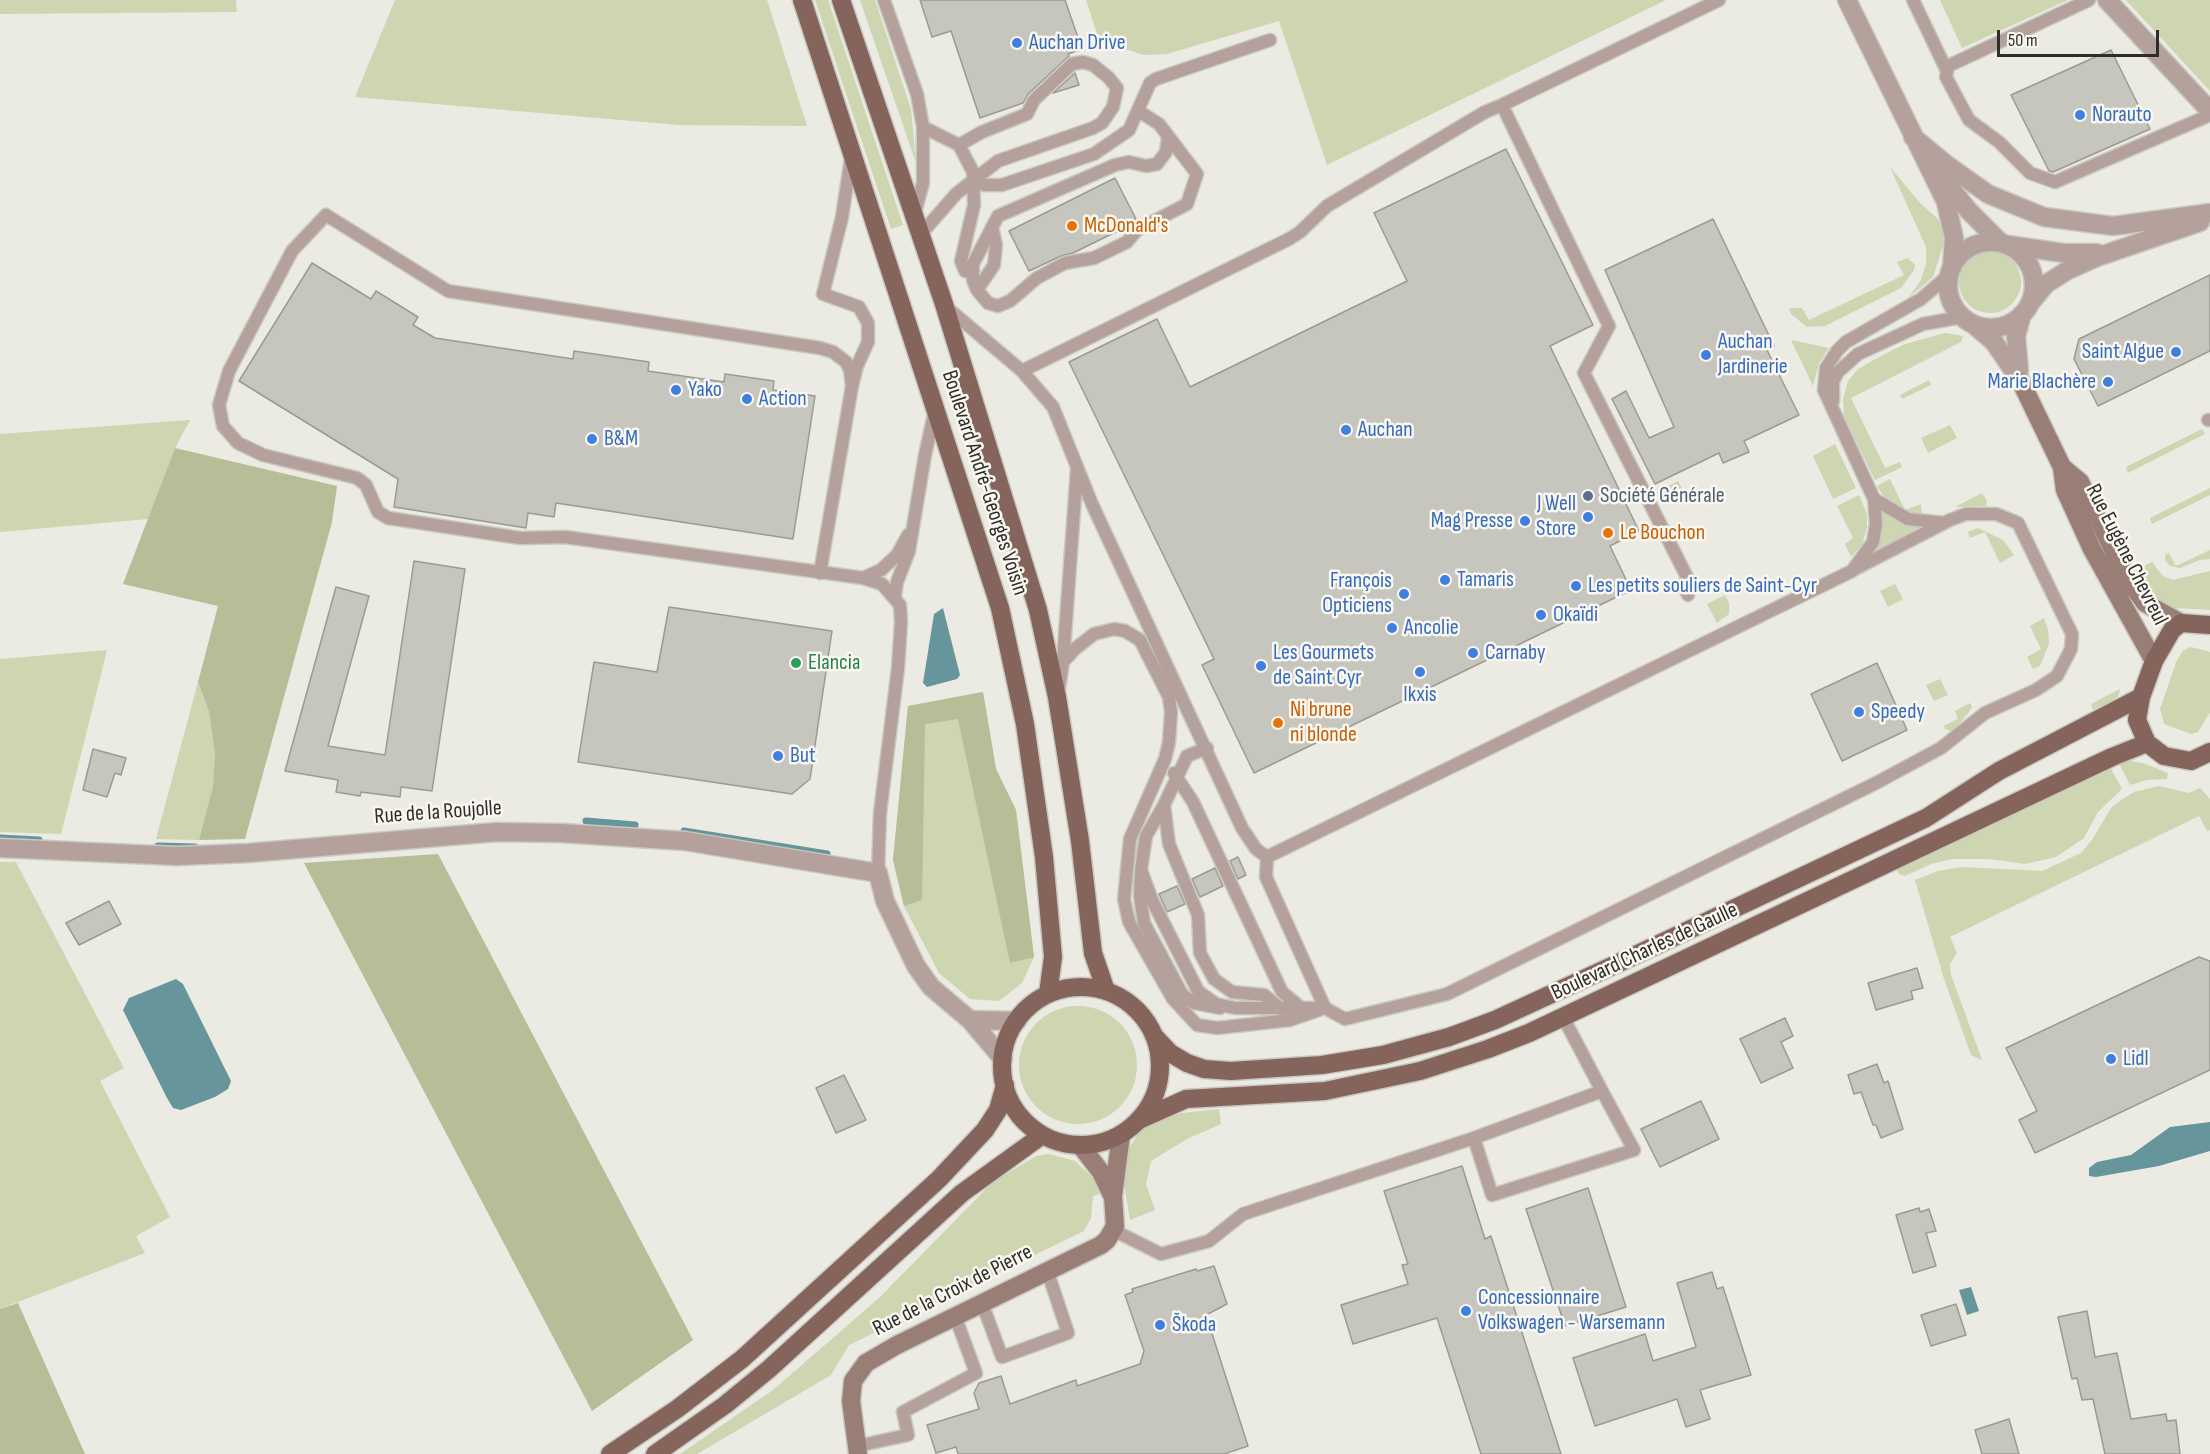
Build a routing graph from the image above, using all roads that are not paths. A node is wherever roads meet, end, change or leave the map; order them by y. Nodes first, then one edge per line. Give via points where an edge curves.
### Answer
1 (802, 0) edge
2 (841, 0) edge
3 (884, 0) edge
4 (1719, 0) edge
5 (1846, 0) edge
6 (1913, 0) edge
7 (2089, 0) edge
8 (2107, 0) edge
9 (1270, 40) dead end
10 (1946, 69) junction
11 (1502, 105) junction
12 (1140, 112) junction
13 (2210, 113) edge
14 (923, 127) junction
15 (1168, 137) junction
16 (1913, 137) junction
17 (959, 145) junction
18 (852, 150) junction
19 (974, 181) junction
20 (2210, 215) edge
21 (914, 217) junction
22 (992, 227) junction
23 (920, 235) junction
24 (2004, 244) junction
25 (2116, 250) junction
26 (1951, 271) junction
27 (972, 273) junction
28 (977, 290) junction
29 (944, 304) junction
30 (2026, 308) junction
31 (1967, 320) junction
32 (1022, 371) junction
33 (2021, 382) junction
34 (852, 386) junction
35 (1835, 408) junction
36 (936, 409) junction
37 (1077, 464) junction
38 (2062, 467) junction
39 (1874, 499) junction
40 (1944, 523) junction
41 (911, 529) junction
42 (1852, 571) junction
43 (820, 573) junction
44 (863, 578) junction
45 (1688, 595) dead end
46 (895, 596) junction
47 (2181, 623) junction
48 (2210, 625) edge
49 (2154, 661) junction
50 (1063, 662) junction
51 (1057, 697) junction
52 (2141, 697) junction
53 (2147, 743) junction
54 (1207, 748) junction
55 (2210, 752) edge
56 (1165, 759) junction
57 (1177, 777) junction
58 (1164, 805) junction
59 (0, 848) edge
60 (1268, 857) junction
61 (1141, 870) junction
62 (878, 873) junction
63 (1106, 991) junction
64 (1048, 994) junction
65 (1300, 1007) junction
66 (1235, 1008) junction
67 (1325, 1008) junction
68 (1281, 1009) junction
69 (1563, 1017) junction
70 (970, 1020) junction
71 (1017, 1020) junction
72 (1154, 1036) junction
73 (1003, 1059) junction
74 (1005, 1085) junction
75 (1602, 1091) junction
76 (1139, 1120) junction
77 (1121, 1134) junction
78 (1041, 1136) junction
79 (1474, 1138) junction
80 (1080, 1145) junction
81 (1113, 1196) junction
82 (1113, 1230) junction
83 (1047, 1270) junction
84 (982, 1303) junction
85 (955, 1316) junction
86 (858, 1450) edge
87 (610, 1454) edge
88 (655, 1454) edge

1 - 18 main road, Boulevard André-Georges Voisin
2 - 21 main road, Boulevard André-Georges Voisin
3 - 14 lane via 917,94
4 - 11 lane
5 - 16 street
6 - 10 lane
7 - 10 lane
8 - 13 street
9 - 12 lane via 1156,79 1150,83
10 - 13 lane via 1946,77 1969,120 1999,141 2030,173 2050,182 2067,179
11 - 32 lane via 1327,206 1289,239
11 - 45 lane via 1608,326 1584,373 1689,581 1683,584
12 - 15 lane via 1159,124
12 - 19 lane via 1129,130 1094,154 1002,185
14 - 17 lane
14 - 21 lane via 924,183
15 - 22 lane via 1166,152 1157,164 1115,165 1004,213
15 - 28 lane via 1197,174 1187,204 1094,258 1065,263 1029,283 1004,305 988,303
16 - 20 street via 1988,194 2044,217 2113,226
16 - 24 street via 1953,192
16 - 26 street via 1946,202 1952,223
17 - 19 lane
17 - 19 lane via 1027,114 1034,100 1072,64 1093,65 1117,88 1113,107 1102,123 998,161
18 - 34 lane via 842,217 823,294 860,307 868,323 868,342
18 - 36 main road, Boulevard André-Georges Voisin
19 - 23 lane via 956,194
19 - 27 lane via 974,205 961,261 965,271
20 - 25 street via 2167,235
21 - 23 main road, Boulevard André-Georges Voisin
22 - 27 lane
22 - 28 lane via 996,245 994,265
23 - 29 main road, Boulevard André-Georges Voisin
24 - 25 street via 2063,253
24 - 26 street via 1971,247 1959,256
24 - 30 street via 2018,251 2032,273 2034,287
25 - 30 street via 2054,278
26 - 31 street via 1950,296
26 - 35 lane via 1921,299 1858,333 1837,351 1826,368 1824,382 1824,390
27 - 28 lane
29 - 32 lane
29 - 51 main road, Boulevard André-Georges Voisin via 1038,610
30 - 31 street via 2011,323 1996,327
30 - 33 street, Rue Eugène Chevreul via 2015,349
31 - 33 street, Rue Eugène Chevreul via 1994,342
31 - 35 lane via 1923,324 1858,354 1833,381
32 - 37 lane via 1053,407
33 - 38 street, Rue Eugène Chevreul
34 - 43 lane
34 - 43 lane via 846,362 820,348 448,291 326,215 292,251 220,394 223,426 237,443 263,455 357,478 366,485 378,512 388,518 520,538 565,537
35 - 39 lane
36 - 41 lane
36 - 64 main road, Boulevard André-Georges Voisin via 1000,608 1024,724 1044,857 1053,957
37 - 50 lane
37 - 54 lane via 1092,504
38 - 47 street, Rue Eugène Chevreul via 2079,483 2139,596
38 - 49 street, Rue Eugène Chevreul via 2065,490 2092,549
39 - 40 lane via 1908,519
39 - 42 lane via 1873,542
40 - 42 lane
40 - 67 lane via 1966,514 1995,514 2018,523 2072,634 2071,649 2057,676 1985,714 1941,748 1876,783 1448,993 1345,1019
41 - 44 lane via 897,555 881,570
41 - 46 lane via 909,551
42 - 60 lane
43 - 44 lane
44 - 46 lane via 882,584
46 - 62 lane via 900,605 900,646 880,813
47 - 48 main road
47 - 49 main road via 2172,630
49 - 52 main road
50 - 51 lane
50 - 56 lane via 1084,640 1102,630 1125,631 1140,640 1169,697 1171,728
51 - 63 main road, Boulevard André-Georges Voisin via 1093,953
52 - 53 main road via 2137,720
52 - 72 main road, Boulevard Charles de Gaulle via 1999,771 1926,818 1628,959 1449,1037 1383,1055 1322,1065 1231,1071 1187,1063 1170,1053
53 - 55 main road via 2155,751 2177,759 2191,761
53 - 69 main road, Boulevard Charles de Gaulle
54 - 57 lane via 1187,756
54 - 60 lane via 1242,828 1256,849
56 - 57 lane
56 - 67 lane via 1133,828 1124,899 1129,922 1173,999 1197,1025 1217,1028 1290,1020
57 - 58 lane
57 - 65 lane via 1193,802 1281,992
58 - 61 lane via 1146,836
58 - 68 lane via 1169,843 1198,915 1200,954 1214,979 1232,992 1264,995
59 - 62 street, Rue de la Roujolle via 177,856 497,832 561,833 685,840
60 - 67 lane via 1266,877
61 - 66 lane via 1198,992 1216,1004
61 - 66 lane via 1144,923 1182,994 1203,1006
62 - 70 street via 885,901 916,966 931,987
63 - 64 main road via 1067,988
63 - 72 main road via 1143,1016
64 - 71 main road via 1030,1005
65 - 67 lane
65 - 68 lane
66 - 68 lane
69 - 75 lane
69 - 76 main road, Boulevard Charles de Gaulle via 1488,1049 1399,1077 1325,1091 1186,1099
70 - 71 street
70 - 73 street
71 - 73 main road
72 - 76 main road via 1159,1080 1152,1102
73 - 74 main road
74 - 78 main road via 1012,1105
74 - 87 main road via 998,1110 985,1130 939,1179 742,1359
75 - 79 lane
75 - 79 lane via 1634,1150 1492,1195
76 - 77 main road
77 - 80 main road via 1101,1143
77 - 81 street
78 - 80 main road
78 - 88 main road via 962,1193 734,1398
79 - 82 lane via 1243,1214 1209,1241 1161,1254
80 - 81 street
81 - 82 street
82 - 83 street, Rue de la Croix de Pierre via 1101,1245
83 - 84 street, Rue de la Croix de Pierre
83 - 84 lane via 1068,1333 1002,1357
84 - 85 street, Rue de la Croix de Pierre
85 - 86 street, Rue de la Croix de Pierre via 866,1363 852,1386
85 - 86 lane via 976,1373 903,1412 908,1435

